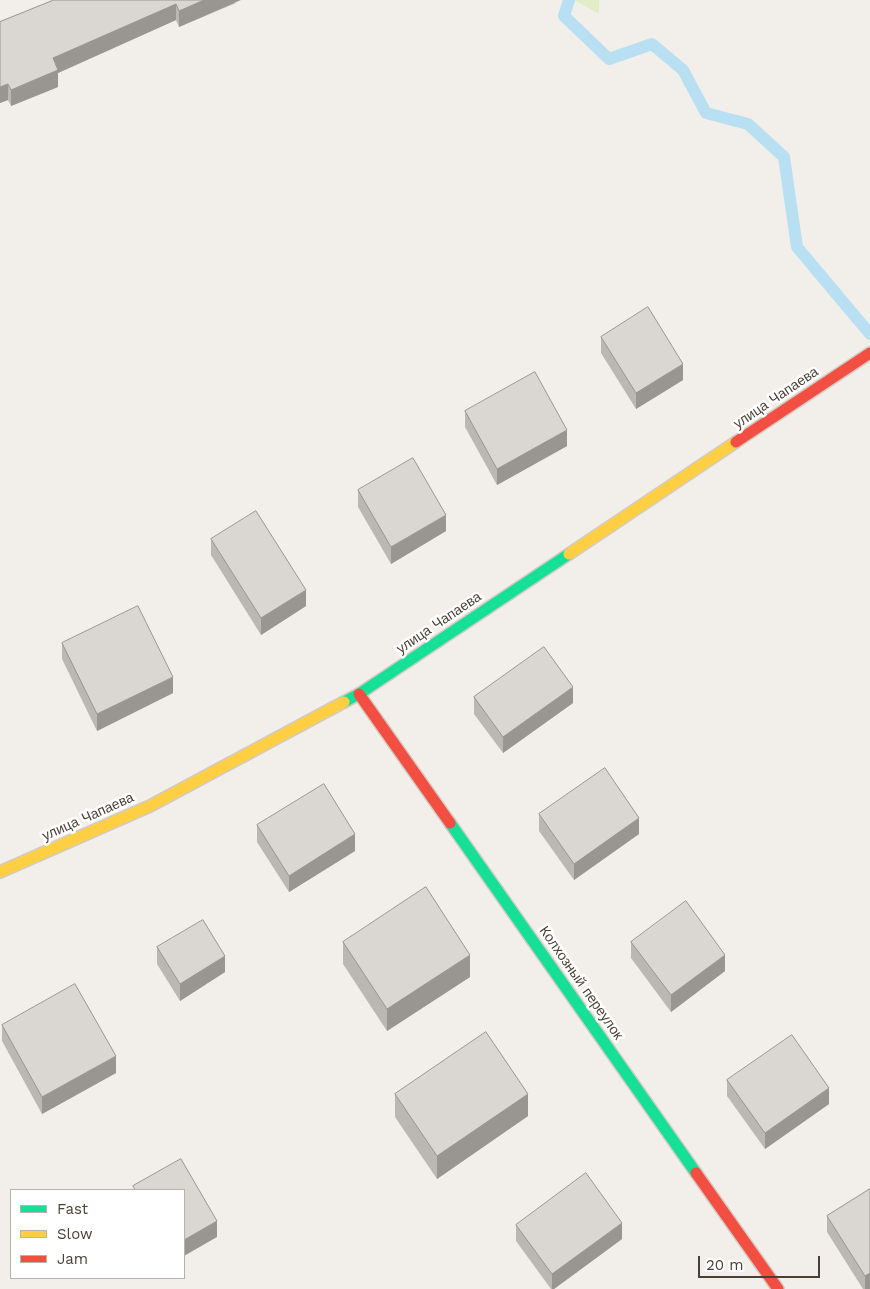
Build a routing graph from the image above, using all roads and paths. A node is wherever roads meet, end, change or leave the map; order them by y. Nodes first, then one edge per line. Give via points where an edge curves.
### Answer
1 (870, 354) edge
2 (359, 694) junction
3 (0, 872) edge
4 (778, 1289) edge

1 - 2 street, улица Чапаева
2 - 3 street, улица Чапаева via 150,806
2 - 4 street, Колхозный переулок

